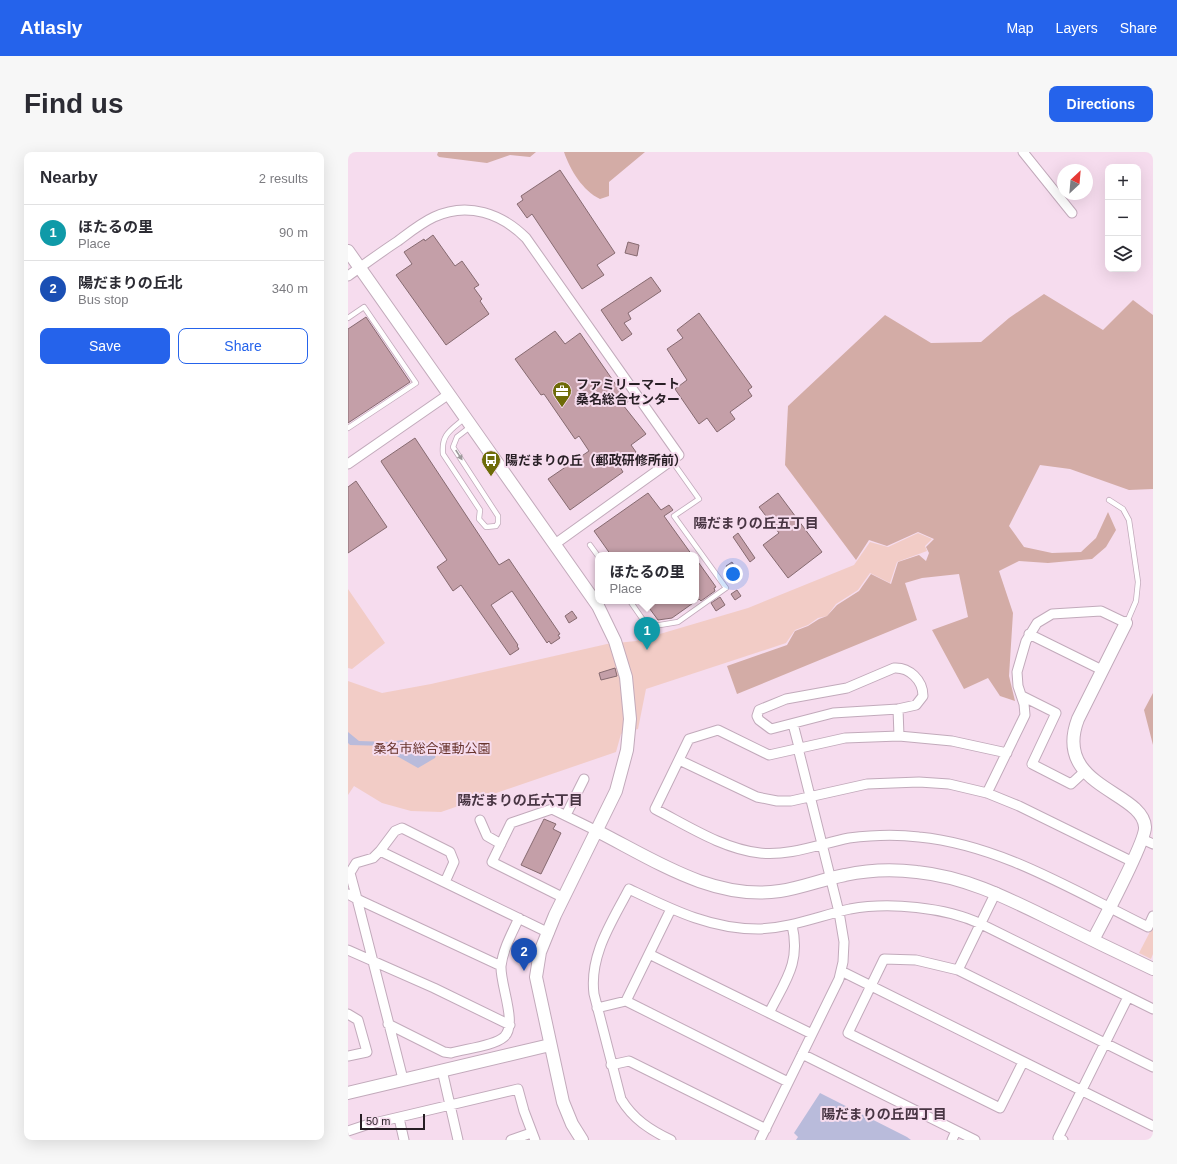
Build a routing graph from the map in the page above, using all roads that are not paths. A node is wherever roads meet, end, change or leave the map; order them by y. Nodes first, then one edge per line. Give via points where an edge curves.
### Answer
1 (1023, 152) edge
2 (1072, 213) dead end
3 (348, 251) edge
4 (360, 268) junction
5 (348, 276) edge
6 (348, 318) edge
7 (449, 394) junction
8 (469, 422) junction
9 (348, 428) edge
10 (672, 461) junction
11 (348, 464) edge
12 (1109, 500) dead end
13 (555, 544) junction
14 (590, 545) dead end
15 (595, 552) edge
16 (595, 602) edge
17 (597, 604) edge
18 (632, 604) edge
19 (1126, 623) junction
20 (1029, 634) junction
21 (1102, 670) junction
22 (1022, 696) junction
23 (898, 709) junction
24 (793, 724) junction
25 (899, 736) junction
26 (799, 748) junction
27 (1007, 753) junction
28 (679, 760) junction
29 (1085, 771) junction
30 (584, 780) dead end
31 (987, 793) junction
32 (811, 796) junction
33 (566, 815) junction
34 (480, 820) dead end
35 (597, 831) junction
36 (1148, 841) edge
37 (501, 844) junction
38 (823, 844) junction
39 (380, 851) junction
40 (1131, 861) junction
41 (830, 878) junction
42 (445, 882) junction
43 (996, 892) junction
44 (348, 894) edge
45 (564, 898) junction
46 (357, 899) junction
47 (1109, 908) junction
48 (672, 909) junction
49 (839, 912) junction
50 (1153, 916) edge
51 (519, 918) junction
52 (981, 924) junction
53 (792, 925) junction
54 (549, 933) junction
55 (1093, 940) junction
56 (348, 950) edge
57 (649, 954) junction
58 (373, 960) junction
59 (501, 966) junction
60 (1153, 969) edge
61 (958, 970) junction
62 (841, 971) junction
63 (870, 986) junction
64 (1128, 997) junction
65 (626, 1001) junction
66 (598, 1008) junction
67 (1153, 1009) edge
68 (769, 1013) junction
69 (348, 1014) edge
70 (388, 1024) junction
71 (510, 1025) junction
72 (812, 1034) junction
73 (1104, 1043) junction
74 (550, 1045) junction
75 (802, 1054) junction
76 (348, 1056) edge
77 (1023, 1062) junction
78 (611, 1065) junction
79 (1153, 1067) edge
80 (442, 1070) junction
81 (403, 1079) junction
82 (788, 1082) junction
83 (1081, 1090) junction
84 (348, 1093) edge
85 (450, 1106) junction
86 (399, 1118) junction
87 (1153, 1126) edge
88 (766, 1129) junction
89 (348, 1131) edge
90 (956, 1131) junction
91 (533, 1137) edge
92 (404, 1140) edge
93 (458, 1140) edge
94 (511, 1140) edge
95 (582, 1140) edge
96 (671, 1140) edge
97 (760, 1140) edge
98 (952, 1140) edge
99 (975, 1140) edge
100 (1063, 1140) edge

1 - 2 street
3 - 4 street
4 - 5 street
4 - 7 street
4 - 10 street via 424,222 444,213 471,210 496,216 507,222 526,238 679,455
6 - 9 lane via 364,307 416,383
7 - 8 street
7 - 11 street
8 -> 8 lane via 457,437 454,447 498,516 498,523 491,527 486,527 479,519 480,510 443,454 442,443 445,436
8 - 13 street
10 - 13 street
10 - 18 lane via 699,499 674,516 726,588 678,622 648,627
12 - 19 lane via 1123,509 1129,520 1138,582 1136,601
13 - 16 street
14 - 15 lane
17 - 35 street via 607,622 622,661 630,719 623,770
19 - 20 street via 1101,611 1058,613 1042,619
19 - 21 street
20 - 21 street
20 - 22 street via 1018,672 1018,686
21 - 29 street via 1074,731 1077,759
22 - 27 street via 1024,715
22 - 29 street via 1056,713 1032,764 1071,784
23 - 24 street via 847,711
23 - 24 street via 916,705 922,699 923,692 911,672 903,668 894,668 847,688 786,699 757,713 759,720 771,729
23 - 25 street
24 - 26 street
25 - 26 street via 845,738
25 - 27 street via 952,740
26 - 28 street via 769,755 718,730 690,739
26 - 32 street
27 - 31 street
28 - 32 street via 757,797 784,801
28 - 38 street via 655,809 725,844 743,850 784,853
29 - 36 street via 1097,783 1140,814
30 - 33 street
31 - 32 street via 949,784 920,782 867,784
31 - 40 street via 1036,813
32 - 38 street
33 - 35 street
33 - 37 street via 552,808 511,822
34 - 37 street via 487,836
35 - 41 street via 690,878 730,891 781,891
35 - 45 street
36 - 40 street
37 - 45 street via 492,862
38 - 41 street
38 - 47 street via 892,835 918,836 952,842 1002,856
39 - 42 street
39 - 42 street via 395,831 402,828 450,852 454,862
39 - 46 street via 373,858 356,863 350,873
40 - 47 street
41 - 43 street via 870,872 917,872 957,879
41 - 49 street
42 - 51 street
43 - 52 street
43 - 55 street
44 - 46 street
45 - 54 street
46 - 58 street
46 - 59 street
47 - 50 street via 1148,927
47 - 55 street
48 - 53 street via 695,919 725,926 759,929
48 - 57 street
48 - 66 street via 629,888 595,961 593,986
49 - 52 street via 864,907 904,907 954,914
49 - 53 street
49 - 62 street via 844,942
51 - 54 street
51 - 59 street
52 - 61 street
52 - 64 street
53 - 68 street via 796,941 794,962
54 - 74 street via 538,960 536,977
55 - 60 street
56 - 58 street
57 - 65 street
57 - 68 street
58 - 70 street
58 - 71 street
59 - 71 street
61 - 63 street via 916,960 884,959
61 - 73 street
62 - 63 street
62 - 72 street
63 - 77 street
63 - 77 street via 848,1033 1000,1108
64 - 67 street
64 - 73 street
65 - 66 street
65 - 82 street
66 - 78 street
68 - 72 street
69 - 76 street via 358,1020 367,1052
70 - 71 street via 444,1052 451,1053 500,1040 508,1032
70 - 81 street
72 - 75 street
73 - 79 street
73 - 83 street
74 - 80 street
74 - 95 street via 563,1102
75 - 82 street
75 - 90 street
77 - 83 street
78 - 88 street via 629,1061
78 - 96 street via 617,1090 628,1110 644,1126
80 - 81 street
80 - 85 street
81 - 84 street
82 - 88 street
83 - 87 street
83 - 100 street via 1058,1138
85 - 86 street
85 - 91 street via 518,1089
85 - 93 street
86 - 89 street
86 - 92 street
88 - 97 street
90 - 98 street
90 - 99 street
91 - 94 street

